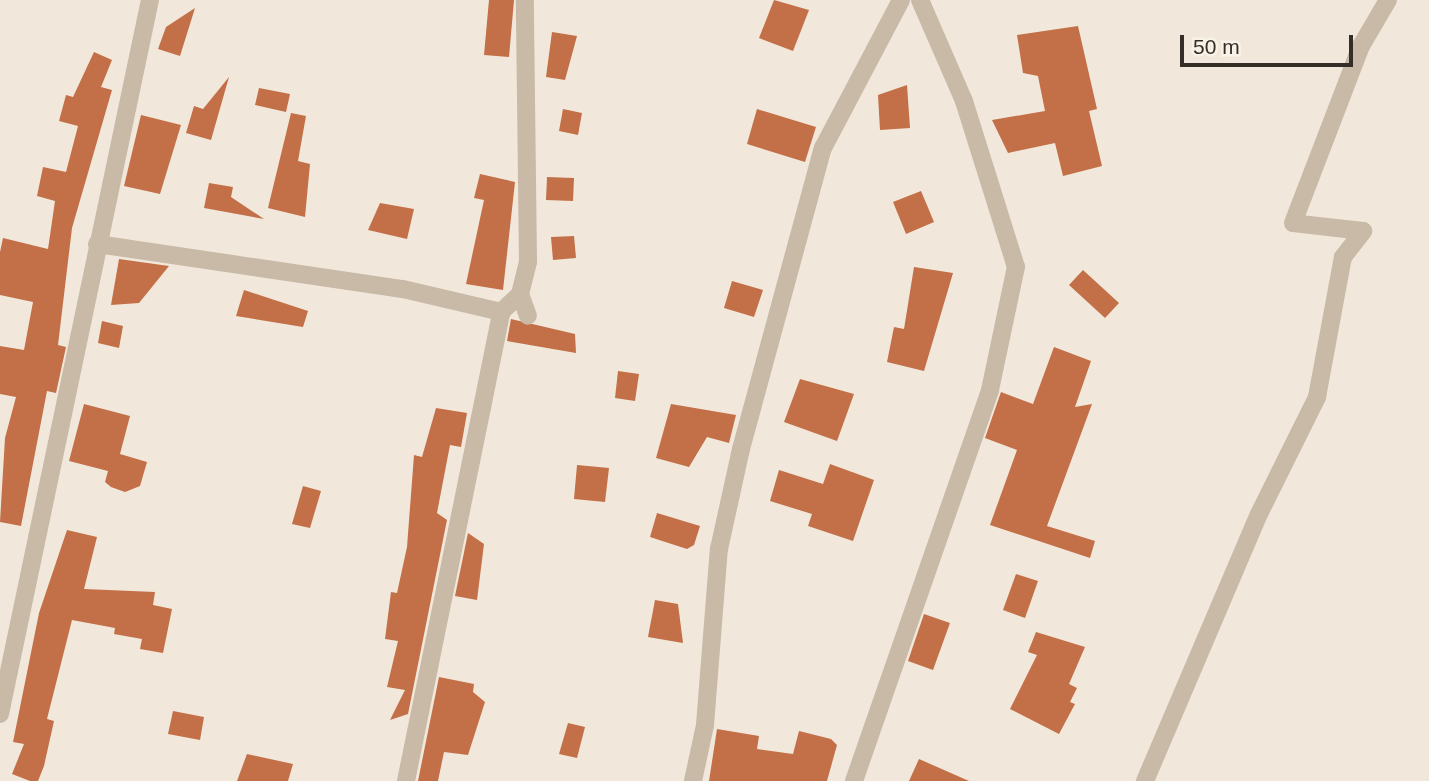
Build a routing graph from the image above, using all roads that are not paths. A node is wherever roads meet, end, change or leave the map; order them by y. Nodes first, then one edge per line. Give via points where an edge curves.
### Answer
1 (150, 0) edge
2 (525, 0) edge
3 (901, 0) edge
4 (920, 0) edge
5 (1388, 0) edge
6 (97, 244) junction
7 (520, 294) junction
8 (501, 312) junction
9 (528, 316) dead end
10 (0, 715) edge
11 (406, 781) edge
12 (693, 781) edge
13 (854, 781) edge
14 (1145, 781) edge

1 - 6 street
2 - 7 street via 529,188
3 - 12 street via 822,148 741,449 719,549 705,725
4 - 13 street via 964,101 1016,267 990,390
5 - 14 street via 1361,46 1293,222 1363,232 1343,257 1317,397 1259,514
6 - 8 street via 376,284
6 - 10 street via 59,453
7 - 8 street
7 - 9 street
8 - 11 street

